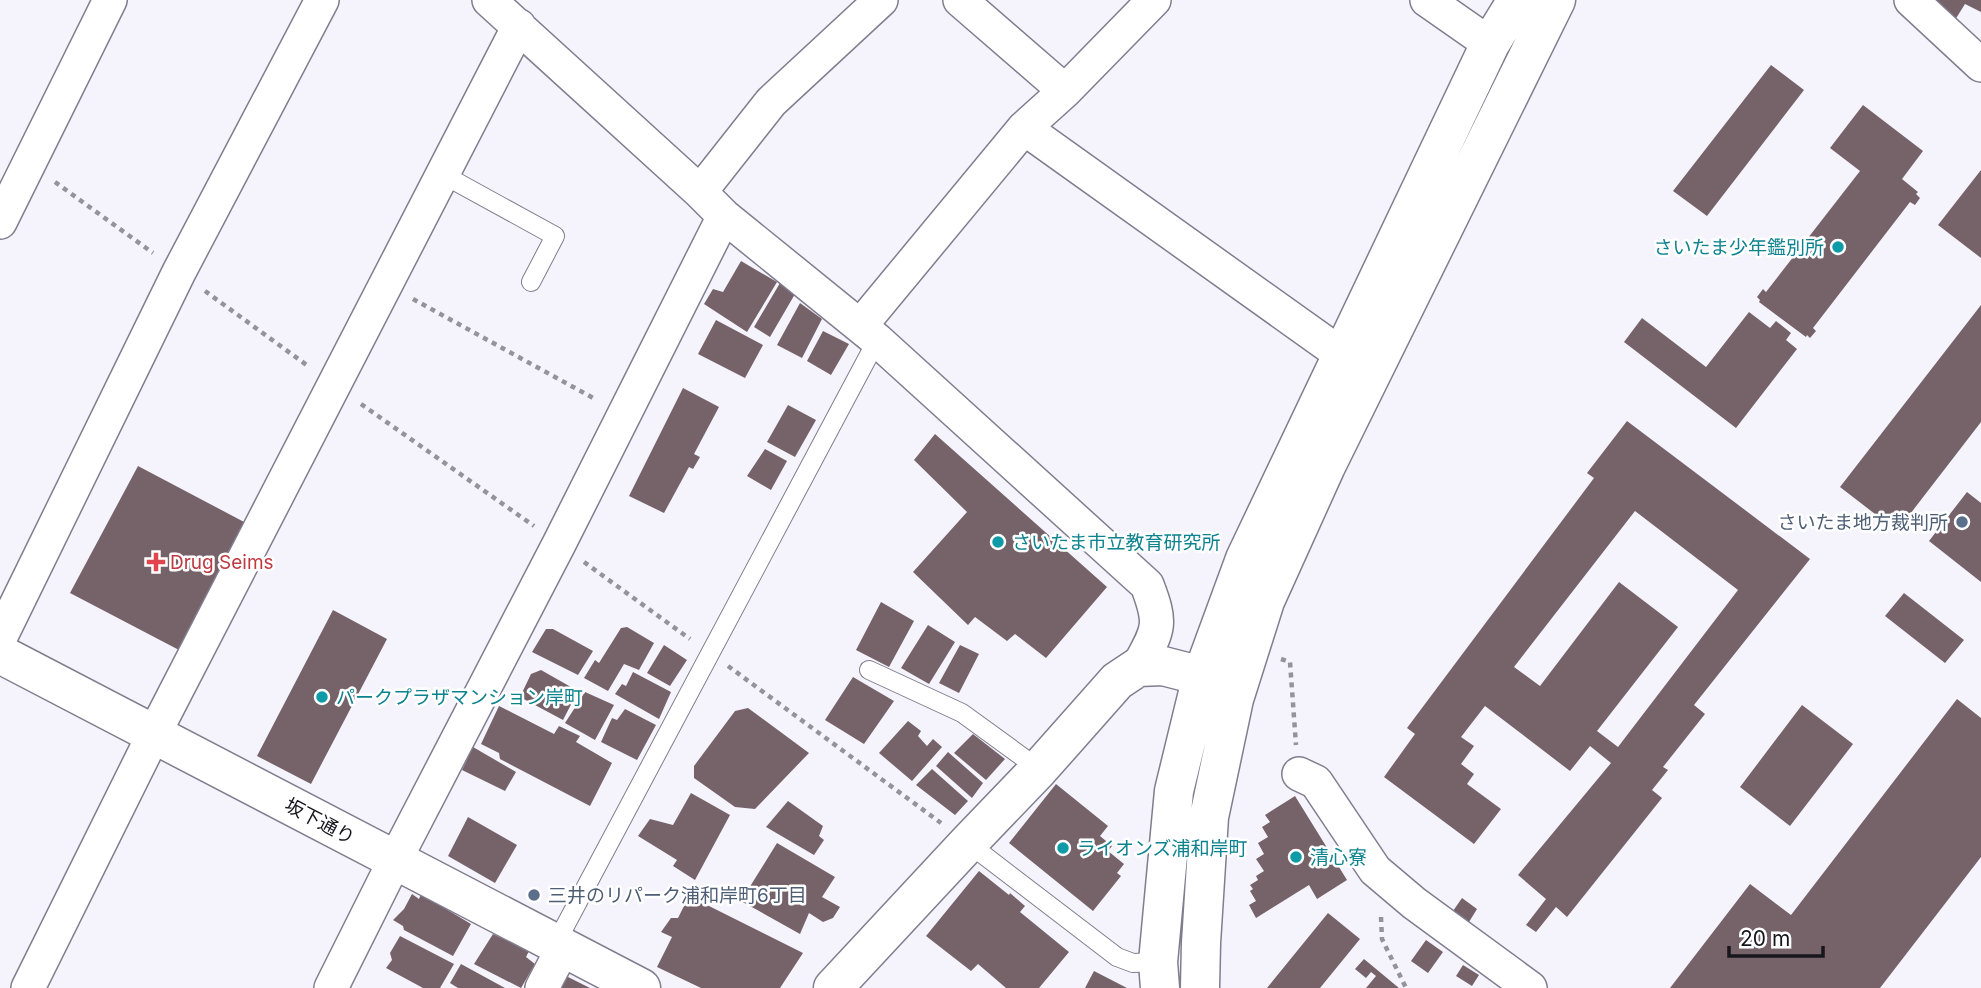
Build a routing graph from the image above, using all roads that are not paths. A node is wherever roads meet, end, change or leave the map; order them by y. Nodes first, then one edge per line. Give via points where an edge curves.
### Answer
1 (110, 0) edge
2 (321, 0) edge
3 (489, 0) edge
4 (881, 0) edge
5 (960, 0) edge
6 (1154, 0) edge
7 (1427, 0) edge
8 (1517, 0) edge
9 (1556, 0) edge
10 (1911, 0) edge
11 (519, 26) junction
12 (1490, 44) junction
13 (1981, 65) edge
14 (1065, 91) junction
15 (1024, 128) junction
16 (442, 174) junction
17 (700, 192) junction
18 (724, 216) junction
19 (0, 222) edge
20 (531, 282) dead end
21 (869, 332) junction
22 (1342, 355) junction
23 (0, 638) edge
24 (0, 654) edge
25 (1138, 667) junction
26 (869, 670) dead end
27 (1202, 676) junction
28 (154, 734) junction
29 (1039, 769) junction
30 (1299, 774) road end
31 (968, 843) junction
32 (395, 860) junction
33 (560, 946) junction
34 (1159, 975) edge
35 (28, 988) edge
36 (331, 988) edge
37 (542, 988) edge
38 (641, 988) edge
39 (833, 988) edge
40 (1200, 988) edge
41 (1530, 988) edge

1 - 19 street
2 - 23 street via 179,272
3 - 11 street
4 - 17 street via 771,102
5 - 14 street
6 - 14 street
7 - 12 street
8 - 12 street
9 - 40 street via 1326,466 1265,601 1234,699 1209,817
10 - 13 street
11 - 16 street
11 - 17 street
12 - 22 street
14 - 15 street
15 - 21 street
15 - 22 street
16 - 20 lane via 555,236
16 - 28 street
17 - 18 street
18 - 21 street
18 - 32 street
21 - 25 street via 1147,585 1156,608 1157,634
21 - 33 lane via 711,654
22 - 27 street via 1245,559
24 - 28 street, 坂下通り
25 - 27 street via 1163,666
25 - 29 street via 1117,681
26 - 29 lane via 962,713
27 - 34 street via 1174,791
28 - 32 street, 坂下通り
28 - 35 street
29 - 31 street
30 - 41 street via 1316,782 1380,874
31 - 34 lane via 1117,957
31 - 39 street
32 - 33 street, 坂下通り
32 - 36 street
33 - 37 street
33 - 38 street, 坂下通り

